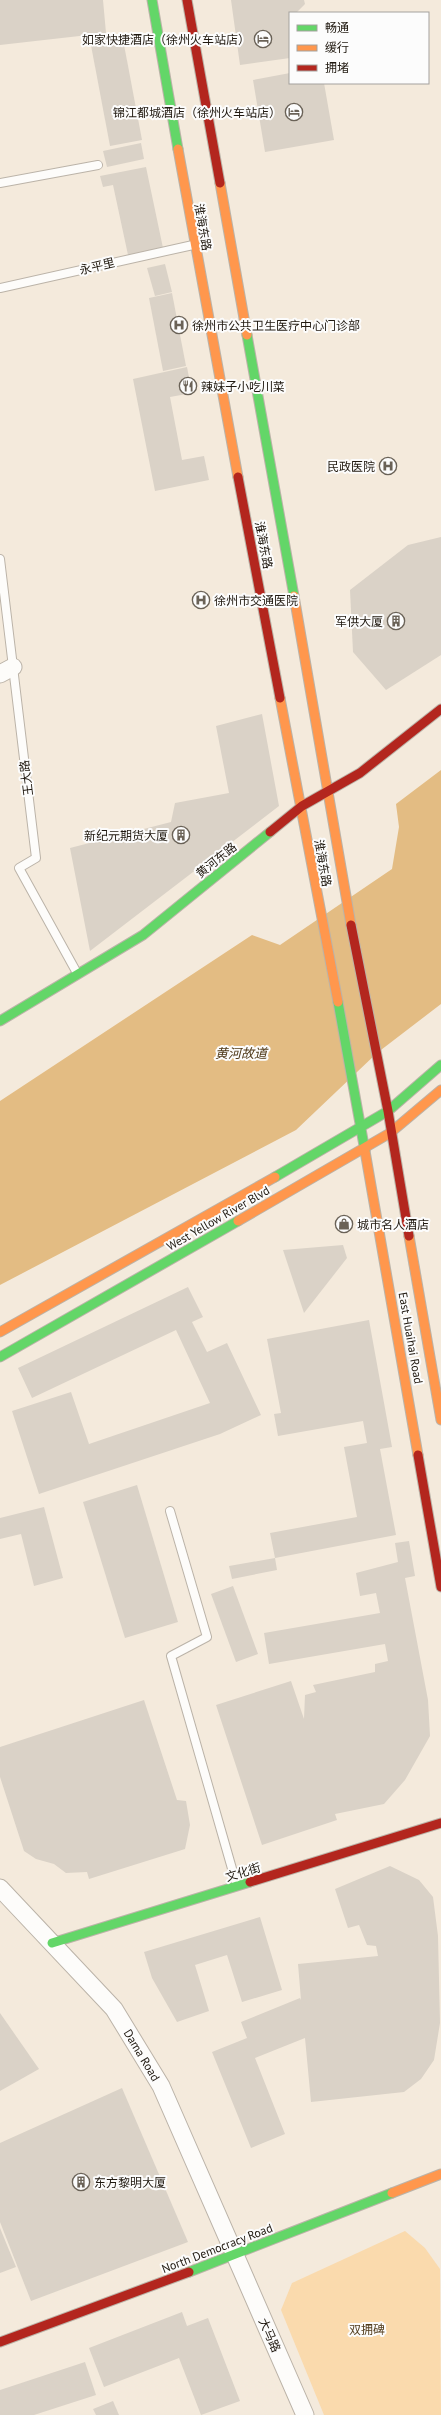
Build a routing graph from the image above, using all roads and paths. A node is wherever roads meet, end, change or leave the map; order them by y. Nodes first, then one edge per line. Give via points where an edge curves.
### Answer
1 (152, 0) edge
2 (187, 0) edge
3 (98, 165) dead end
4 (0, 183) edge
5 (194, 245) junction
6 (0, 288) edge
7 (0, 560) edge
8 (6, 670) edge
9 (441, 709) edge
10 (329, 791) junction
11 (302, 806) junction
12 (78, 974) junction
13 (0, 1021) edge
14 (441, 1065) edge
15 (380, 1074) joint
16 (441, 1090) edge
17 (355, 1093) joint
18 (388, 1111) junction
19 (361, 1128) junction
20 (390, 1133) junction
21 (363, 1150) junction
22 (0, 1332) edge
23 (0, 1357) edge
24 (438, 1380) edge
25 (441, 1420) edge
26 (170, 1511) dead end
27 (441, 1587) edge
28 (441, 1823) edge
29 (237, 1887) junction
30 (0, 1888) edge
31 (52, 1943) junction
32 (441, 2174) edge
33 (234, 2255) junction
34 (0, 2342) edge
35 (305, 2415) edge

1 - 5 main road, 淮海东路
2 - 10 main road, 淮海东路
3 - 4 lane
5 - 6 lane, 永平里
5 - 11 main road, 淮海东路
7 - 8 lane, 王大路
8 - 12 lane, 王大路 via 36,858 19,868
9 - 10 main road, 黄河东路 via 360,773
10 - 11 main road, 黄河东路
10 - 15 main road, 淮海东路 via 340,867
11 - 12 main road, 黄河东路 via 143,935
11 - 17 main road, 淮海东路 via 313,878
12 - 13 main road, 黄河东路
14 - 18 main road, West Yellow River Blvd
15 - 18 main road, East Huaihai Road
16 - 20 main road, West Yellow River Blvd
17 - 19 main road, East Huaihai Road
18 - 19 main road, West Yellow River Blvd
18 - 20 main road, East Huaihai Road
19 - 21 main road, East Huaihai Road
19 - 22 main road, West Yellow River Blvd
20 - 21 main road, West Yellow River Blvd
20 - 24 main road, East Huaihai Road
21 - 23 main road, West Yellow River Blvd
21 - 27 main road, East Huaihai Road via 406,1376
24 - 25 main road, East Huaihai Road
26 - 29 lane via 208,1636 171,1656
28 - 29 main road, 文化街
29 - 31 main road, 文化街
30 - 31 street, Dama Road
31 - 33 street, Dama Road via 114,2009 161,2086
32 - 33 main road, North Democracy Road
33 - 34 main road, North Democracy Road
33 - 35 street, 大马路

